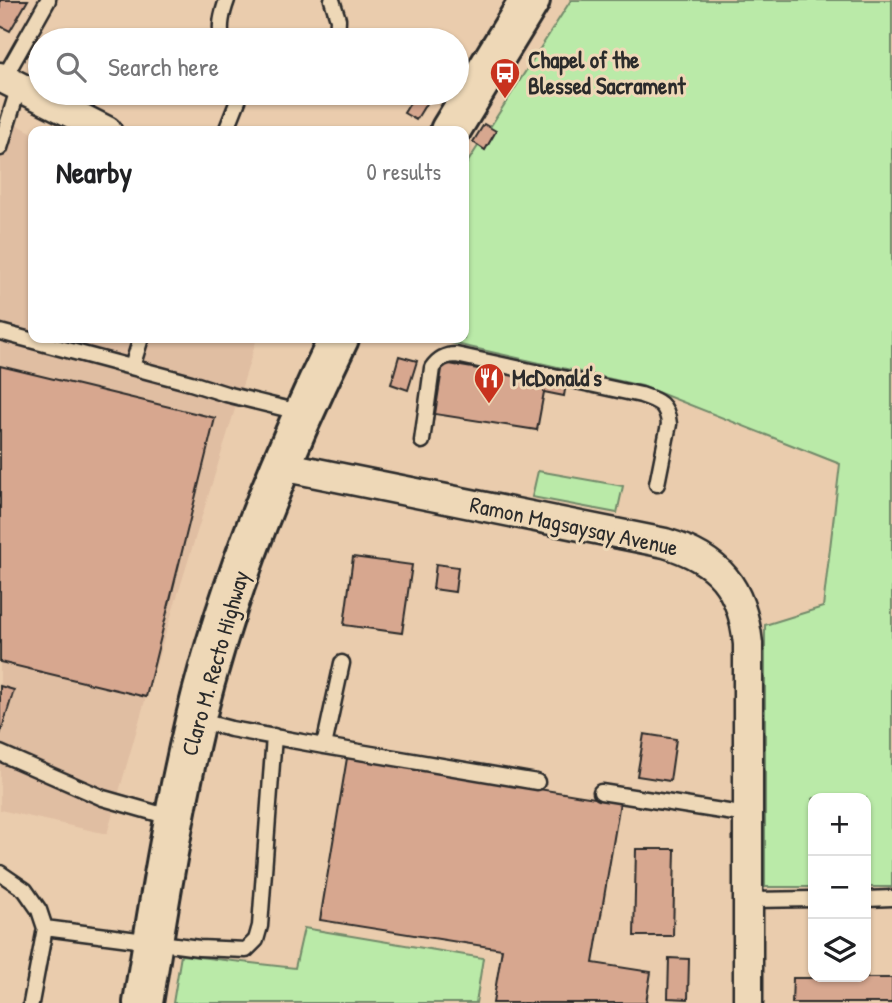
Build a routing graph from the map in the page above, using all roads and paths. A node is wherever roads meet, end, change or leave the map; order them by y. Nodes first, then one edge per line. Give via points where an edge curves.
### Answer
1 (48, 0) edge
2 (332, 0) edge
3 (530, 0) edge
4 (221, 4) edge
5 (34, 28) edge
6 (220, 28) edge
7 (338, 28) edge
8 (28, 39) edge
9 (7, 80) edge
10 (28, 91) edge
11 (469, 100) edge
12 (56, 105) edge
13 (236, 105) edge
14 (466, 105) edge
15 (97, 126) edge
16 (228, 126) edge
17 (453, 126) edge
18 (0, 148) edge
19 (0, 332) edge
20 (28, 340) edge
21 (40, 343) edge
22 (140, 343) edge
23 (337, 343) edge
24 (132, 368) junction
25 (304, 413) junction
26 (422, 441) dead end
27 (282, 466) junction
28 (657, 484) dead end
29 (342, 663) dead end
30 (195, 720) junction
31 (274, 736) junction
32 (324, 746) junction
33 (0, 752) edge
34 (537, 782) dead end
35 (601, 792) dead end
36 (747, 815) junction
37 (175, 819) junction
38 (0, 873) edge
39 (892, 898) edge
40 (808, 899) edge
41 (871, 899) edge
42 (747, 900) junction
43 (45, 928) junction
44 (153, 943) junction
45 (30, 1003) edge
46 (143, 1003) edge
47 (748, 1003) edge

1 - 5 lane
2 - 7 lane
3 - 11 main road
4 - 6 lane
8 - 9 lane
9 - 10 street
9 - 18 lane
12 - 15 street
13 - 16 lane
14 - 17 main road
19 - 20 lane
21 - 24 lane
22 - 24 lane
23 - 25 main road, Claro M. Recto Highway
24 - 25 lane
25 - 27 main road, Claro M. Recto Highway
26 - 28 lane via 432,368 442,358 456,355 660,402 669,424
27 - 30 main road, Claro M. Recto Highway via 250,545
27 - 36 street, Ramon Magsaysay Avenue via 665,543 704,559 736,594 745,620
29 - 32 lane
30 - 31 lane
30 - 37 main road, Claro M. Recto Highway
31 - 32 lane
31 - 44 lane via 256,940 246,950
32 - 34 lane
33 - 37 lane via 103,798
35 - 36 lane
36 - 42 street, Ramon Magsaysay Avenue
37 - 44 main road, Claro M. Recto Highway
38 - 43 lane via 24,890
39 - 41 lane
40 - 42 lane
42 - 47 street, Ramon Magsaysay Avenue
43 - 44 lane
43 - 45 lane
44 - 46 main road, Claro M. Recto Highway

